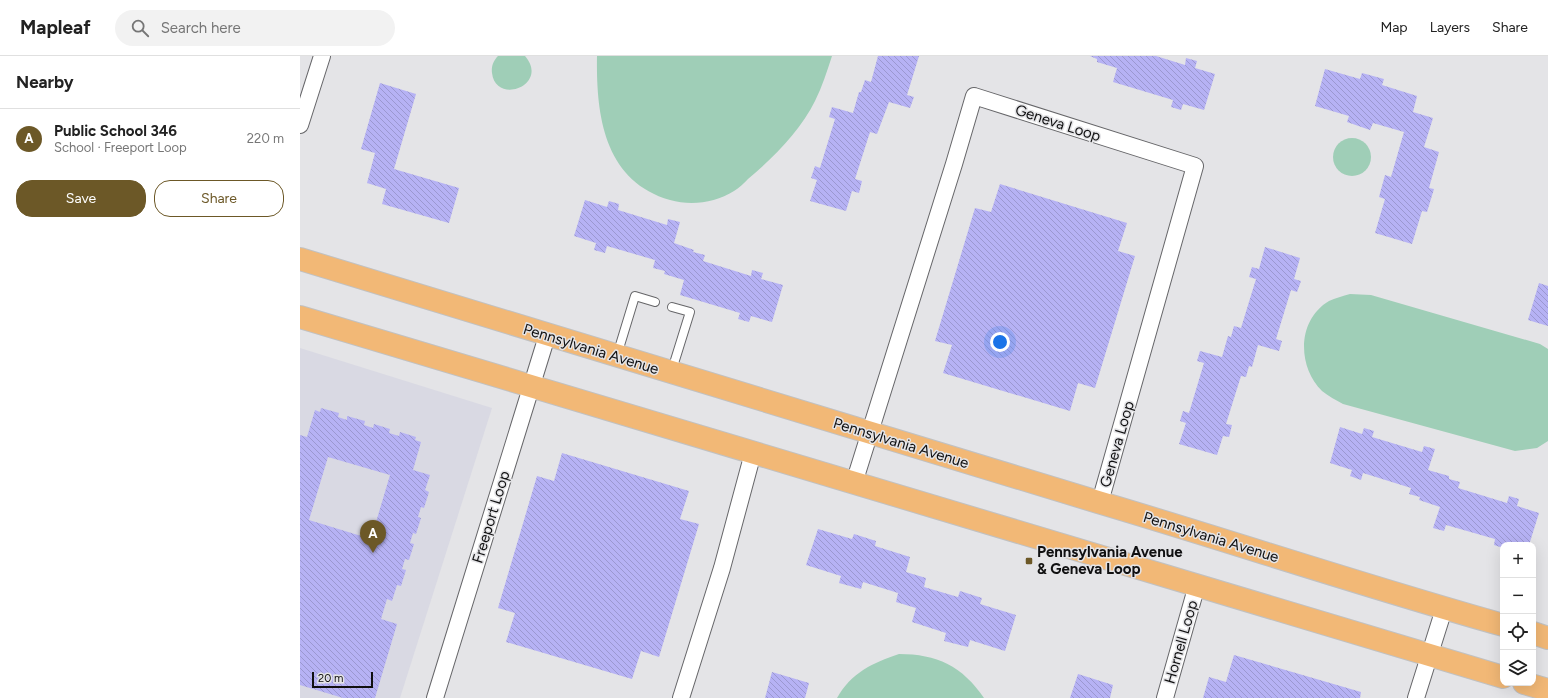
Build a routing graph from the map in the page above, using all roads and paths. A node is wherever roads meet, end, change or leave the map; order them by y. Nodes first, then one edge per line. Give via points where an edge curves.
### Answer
1 (322, 56) edge
2 (304, 101) edge
3 (300, 125) edge
4 (300, 259) edge
5 (655, 302) dead end
6 (672, 307) dead end
7 (300, 317) edge
8 (547, 336) junction
9 (616, 357) junction
10 (671, 374) junction
11 (532, 386) junction
12 (869, 434) junction
13 (753, 453) junction
14 (854, 483) junction
15 (1100, 502) junction
16 (1197, 585) junction
17 (1444, 608) junction
18 (1500, 624) edge
19 (1536, 635) edge
20 (1548, 638) edge
21 (1430, 655) junction
22 (1500, 676) edge
23 (1534, 686) edge
24 (1548, 690) edge
25 (435, 698) edge
26 (681, 698) edge
27 (1165, 698) edge
28 (1416, 698) edge

1 - 2 street
2 - 3 street
4 - 8 main road, Pennsylvania Avenue
5 - 9 lane via 635,296
6 - 10 lane via 690,312
7 - 11 main road
8 - 9 main road, Pennsylvania Avenue
8 - 11 street, Freeport Loop
9 - 10 main road, Pennsylvania Avenue
10 - 12 main road, Pennsylvania Avenue
11 - 13 main road
11 - 25 street, Freeport Loop
12 - 14 street, Geneva Loop
12 - 15 main road, Pennsylvania Avenue
12 - 15 street, Geneva Loop via 974,96 1194,166
13 - 14 main road
13 - 26 street via 722,568
14 - 16 main road
15 - 17 main road, Pennsylvania Avenue
16 - 21 main road
16 - 27 street, Hornell Loop
17 - 18 main road, Pennsylvania Avenue
17 - 21 street
19 - 20 main road
21 - 22 main road
21 - 28 street
23 - 24 main road

